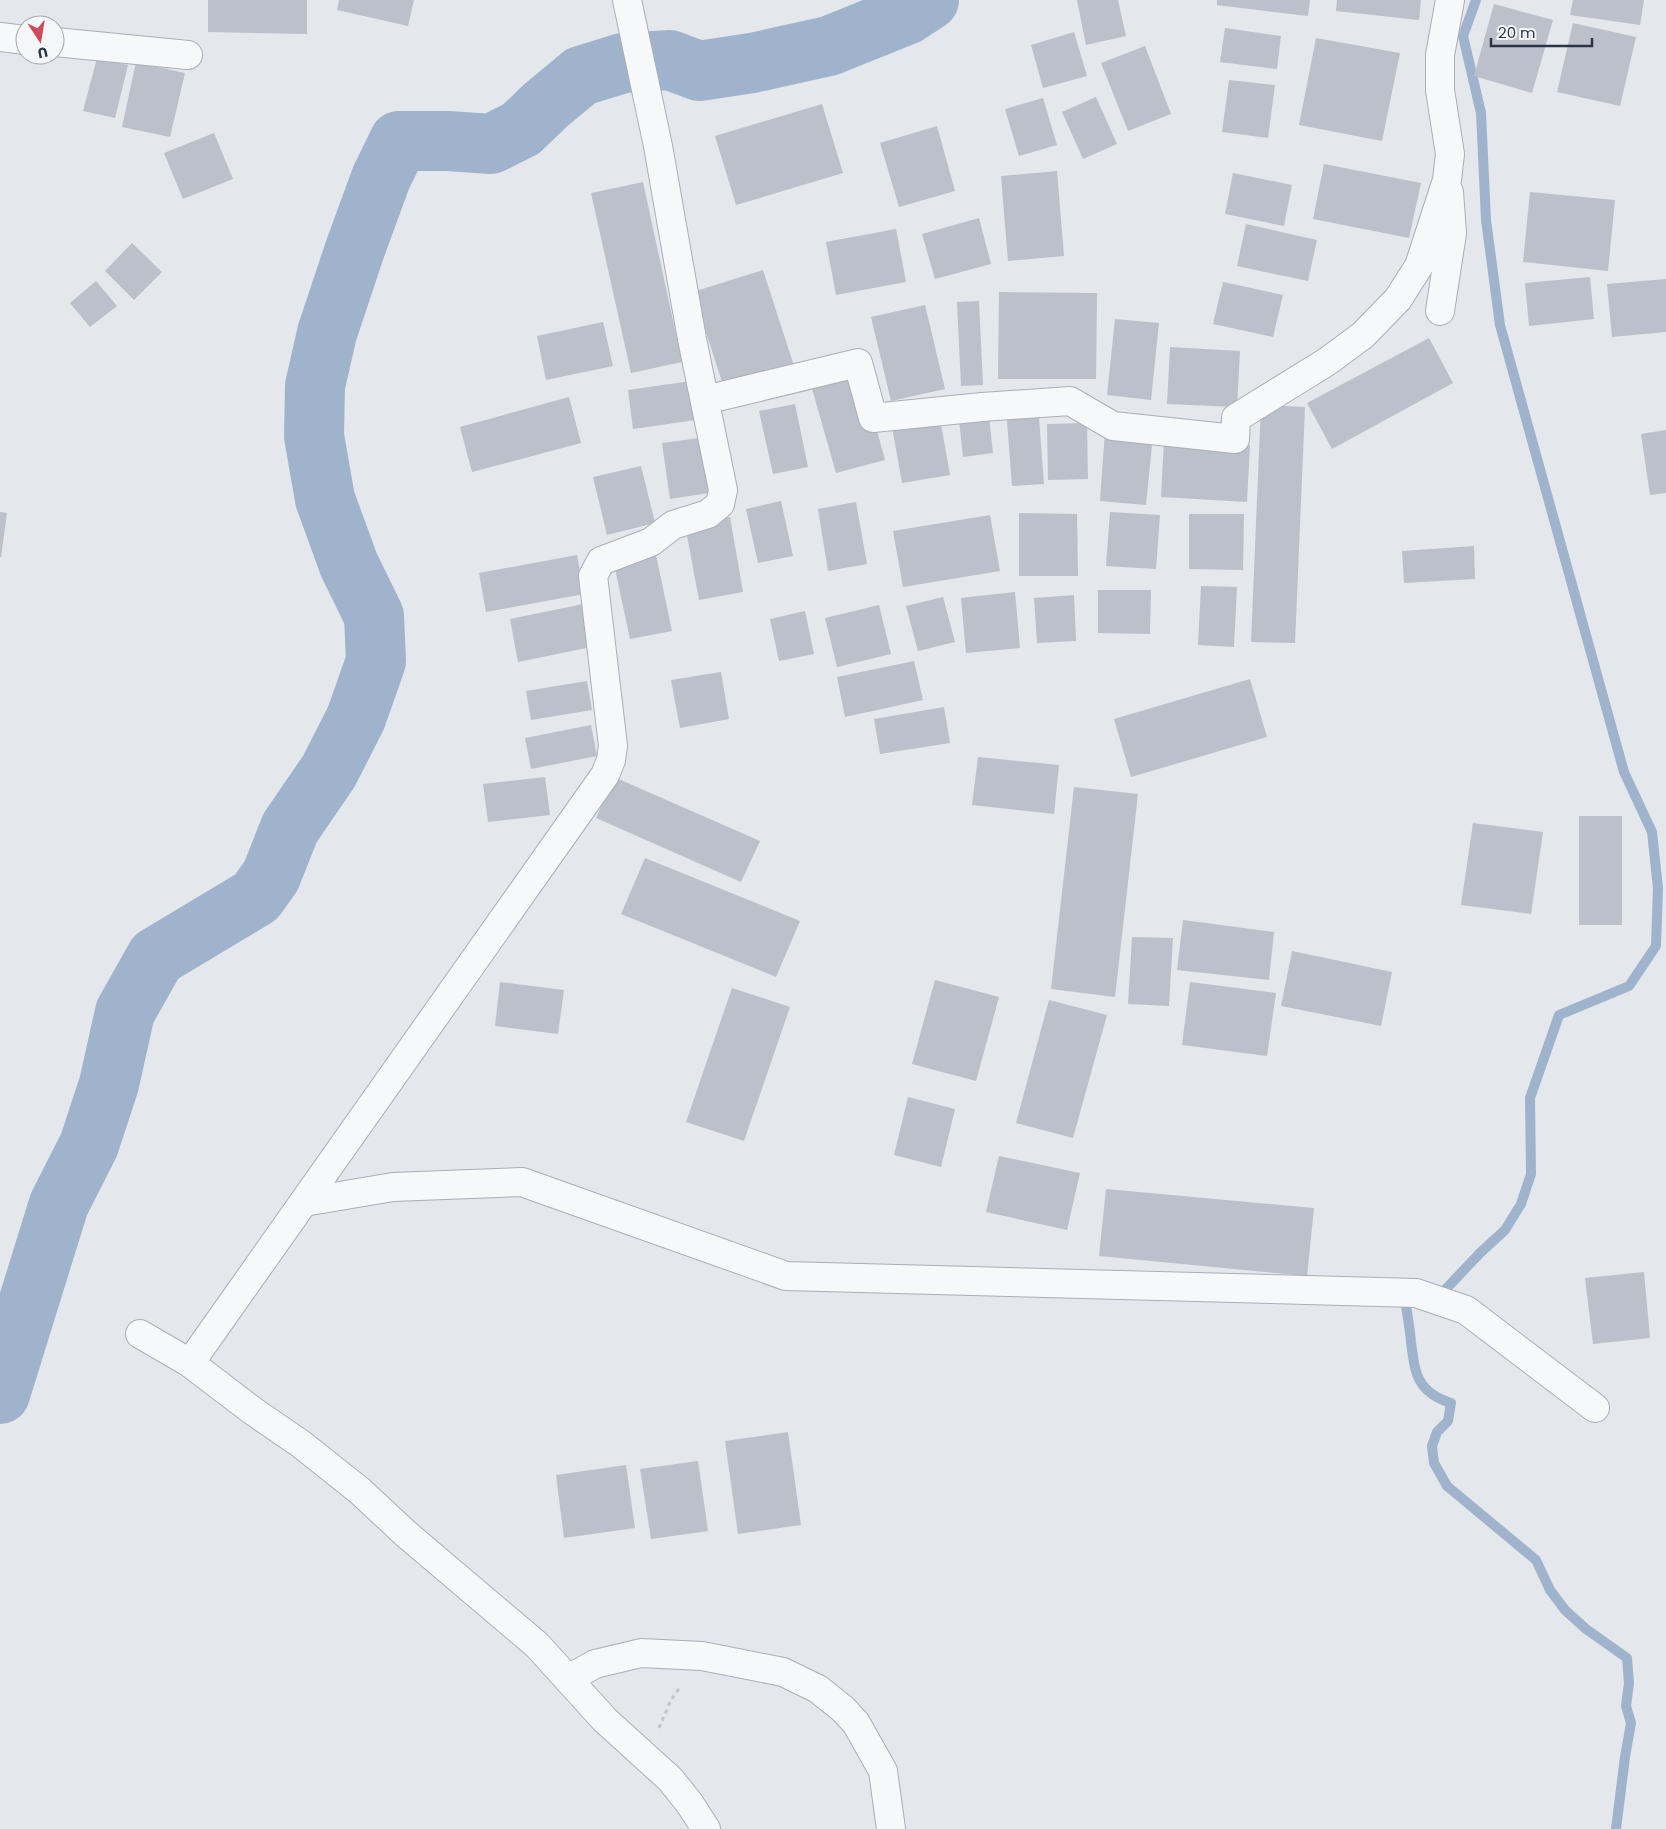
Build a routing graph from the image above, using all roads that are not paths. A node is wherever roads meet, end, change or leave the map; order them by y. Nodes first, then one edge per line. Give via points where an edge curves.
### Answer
1 (627, 0) edge
2 (1450, 0) edge
3 (0, 37) edge
4 (15, 39) edge
5 (65, 43) edge
6 (188, 55) dead end
7 (1447, 180) junction
8 (1440, 311) dead end
9 (705, 400) junction
10 (304, 1202) junction
11 (140, 1334) dead end
12 (190, 1363) junction
13 (1595, 1408) dead end
14 (568, 1680) junction
15 (706, 1829) edge
16 (891, 1829) edge

1 - 9 street
2 - 7 street via 1440,55 1440,90 1450,154
3 - 4 street
5 - 6 street
7 - 8 street via 1452,233
7 - 9 street via 1419,266 1398,299 1363,335 1335,356 1236,418 1235,439 1113,426 1070,400 873,418 858,363
9 - 10 street via 723,490 720,504 708,514 666,529 651,542 601,561 593,576 613,746 605,775
10 - 12 street
10 - 13 street via 393,1186 522,1182 786,1276 1416,1293 1466,1310
11 - 12 street
12 - 14 street via 360,1491 537,1644
14 - 15 street via 605,1720 670,1780
14 - 16 street via 595,1664 641,1653 702,1656 783,1672 818,1689 856,1723 883,1771

